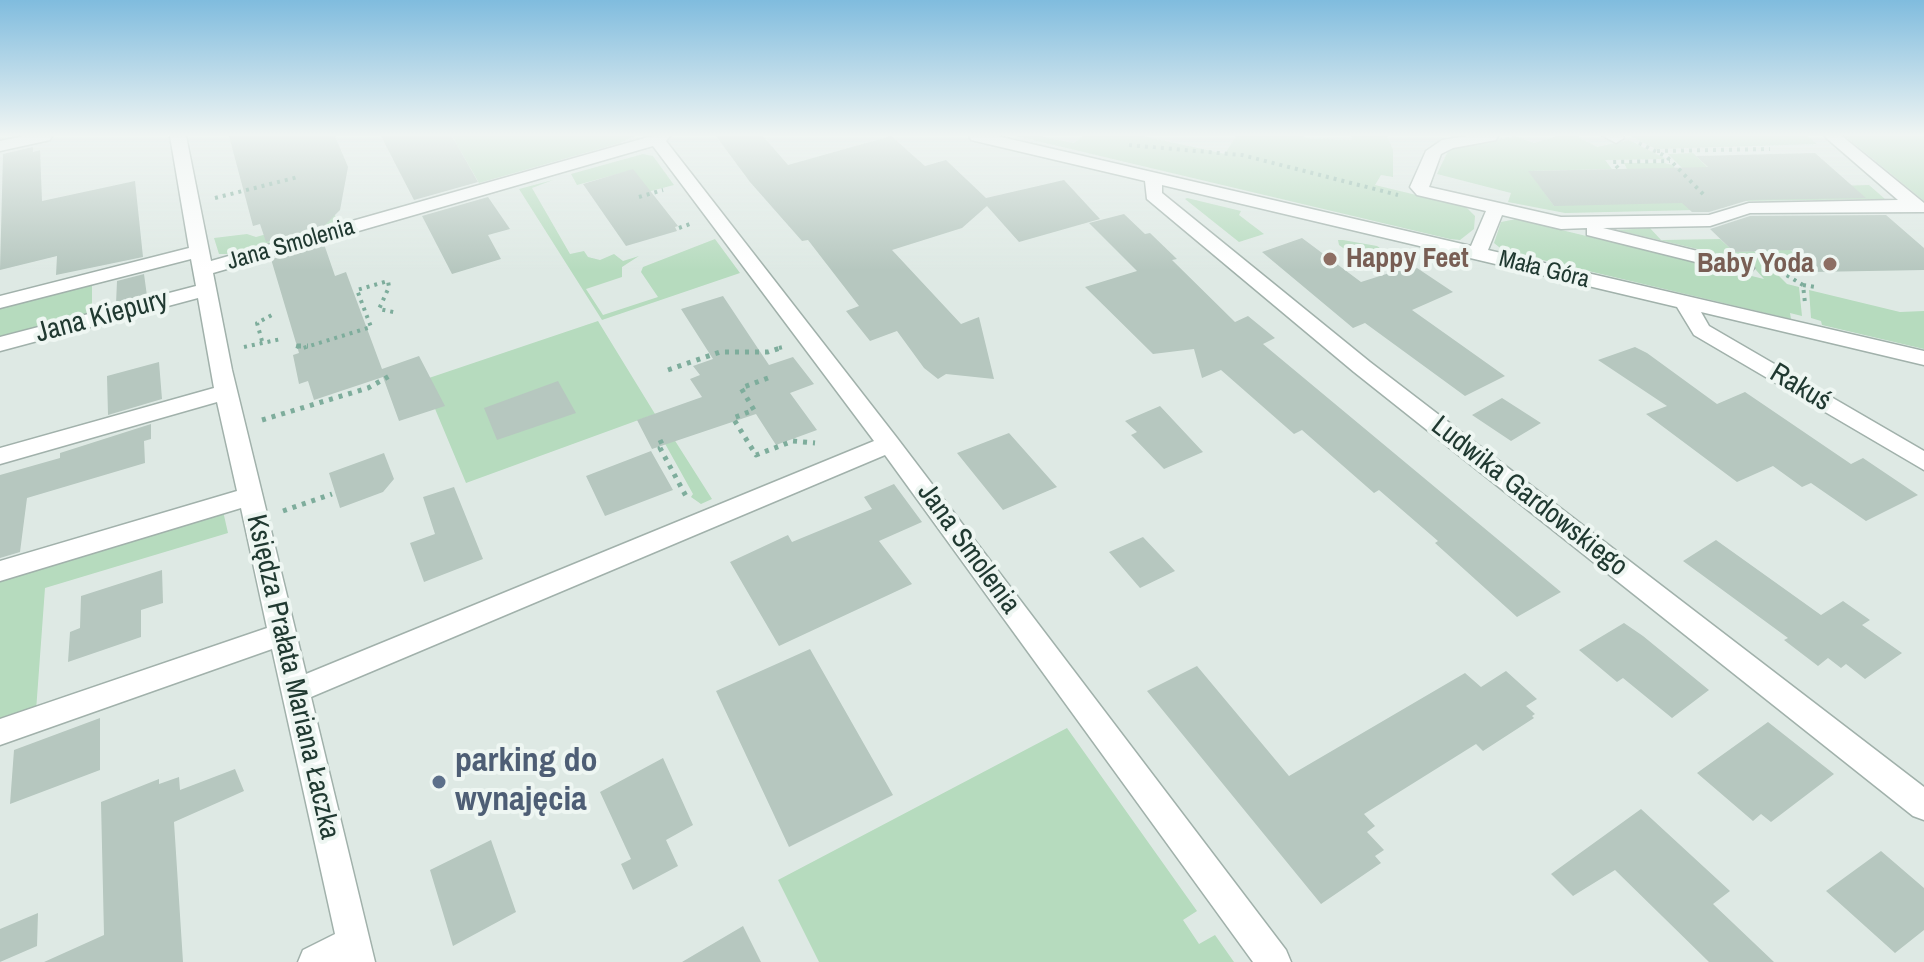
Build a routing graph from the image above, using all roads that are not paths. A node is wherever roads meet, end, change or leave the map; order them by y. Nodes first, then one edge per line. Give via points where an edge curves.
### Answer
1 (186, 181) edge
2 (512, 181) edge
3 (692, 181) edge
4 (1154, 181) edge
5 (1171, 181) edge
6 (1422, 181) edge
7 (1886, 181) edge
8 (1496, 208) junction
9 (1919, 208) edge
10 (1561, 223) junction
11 (1477, 253) junction
12 (1744, 268) dead end
13 (201, 271) junction
14 (0, 302) edge
15 (1686, 304) junction
16 (0, 344) edge
17 (1924, 358) edge
18 (227, 392) junction
19 (889, 444) junction
20 (0, 456) edge
21 (1924, 462) edge
22 (251, 496) junction
23 (0, 571) edge
24 (282, 634) junction
25 (296, 691) junction
26 (0, 732) edge
27 (1924, 806) edge
28 (356, 953) edge
29 (315, 962) edge
30 (1274, 962) edge

1 - 13 street, Księdza Prałata Mariana Łaczka
2 - 13 street, Jana Smolenia
3 - 19 street, Jana Smolenia
4 - 27 street, Ludwika Gardowskiego via 1153,195 1362,367
5 - 11 street, Mała Góra
6 - 8 street via 1423,191
7 - 9 street
8 - 10 street
8 - 11 street
9 - 10 street via 1749,208 1710,220
10 - 12 street
11 - 15 street, Mała Góra
13 - 14 street, Jana Kiepury
13 - 16 street, Jana Kiepury
13 - 18 street, Księdza Prałata Mariana Łaczka
15 - 17 street, Mała Góra
15 - 21 street, Rakuś via 1701,330
18 - 20 street
18 - 22 street, Księdza Prałata Mariana Łaczka
19 - 25 street
19 - 30 street, Jana Smolenia
22 - 23 street
22 - 24 street, Księdza Prałata Mariana Łaczka
24 - 25 street, Księdza Prałata Mariana Łaczka
24 - 26 street
25 - 28 street, Księdza Prałata Mariana Łaczka
28 - 29 street

